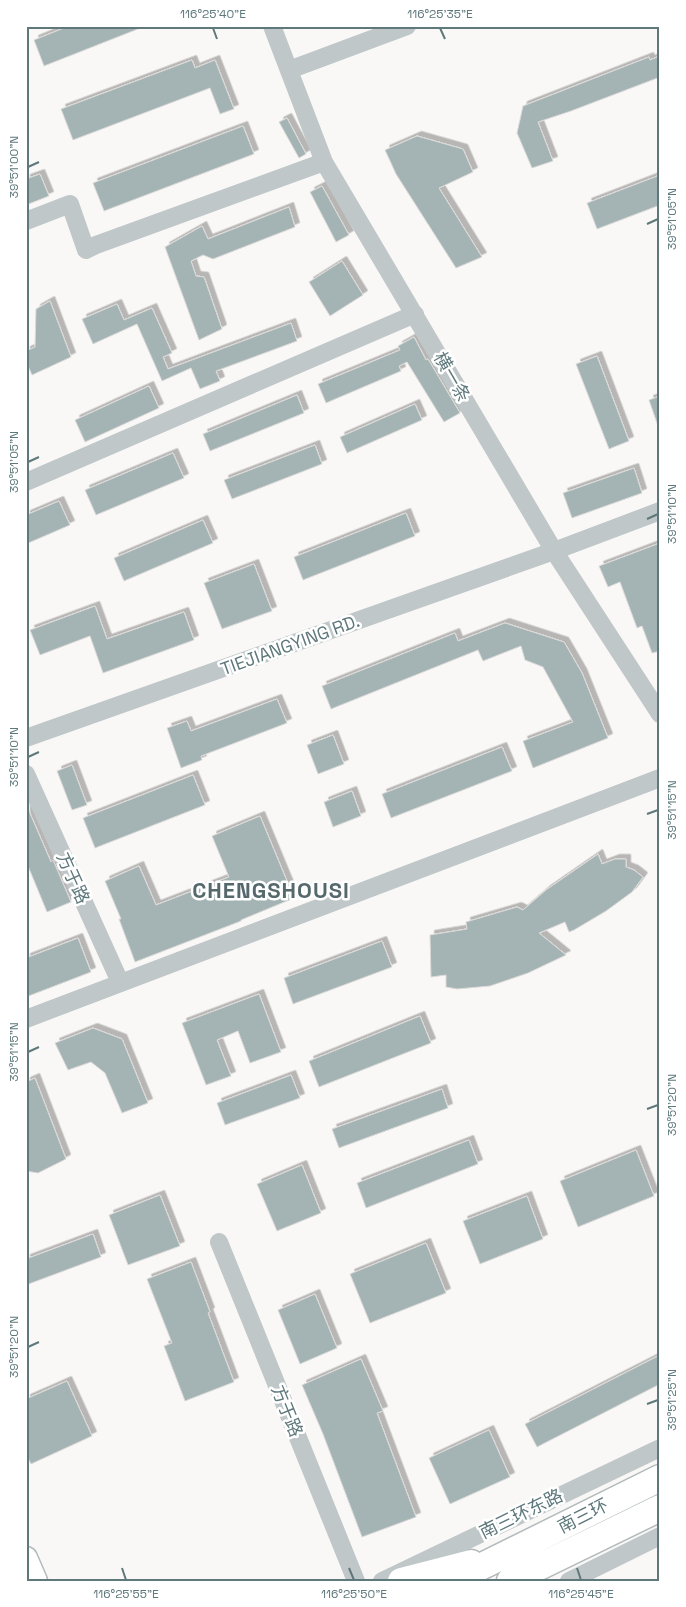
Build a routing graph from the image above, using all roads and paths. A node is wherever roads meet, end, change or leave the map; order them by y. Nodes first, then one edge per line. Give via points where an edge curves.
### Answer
1 (272, 26) edge
2 (407, 26) edge
3 (289, 70) junction
4 (324, 162) junction
5 (26, 221) edge
6 (415, 314) junction
7 (26, 482) edge
8 (660, 511) edge
9 (554, 551) junction
10 (660, 714) edge
11 (26, 738) edge
12 (26, 774) edge
13 (660, 778) edge
14 (120, 982) junction
15 (26, 1019) edge
16 (218, 1242) dead end
17 (660, 1448) edge
18 (660, 1478) edge
19 (660, 1508) edge
20 (660, 1520) edge
21 (607, 1533) junction
22 (660, 1536) edge
23 (505, 1554) junction
24 (26, 1558) edge
25 (36, 1581) edge
26 (356, 1581) edge
27 (382, 1581) edge
28 (401, 1581) edge
29 (452, 1581) edge
30 (510, 1581) edge
31 (569, 1581) edge

1 - 3 street, 横一条
2 - 3 street
3 - 4 street, 横一条
4 - 5 street via 86,250 70,204
4 - 6 street, 横一条
6 - 7 street
6 - 9 street, 横一条
8 - 9 street, TIEJIANGYING RD.
9 - 10 street, 横一条
9 - 11 street, TIEJIANGYING RD.
12 - 14 street, 方于路
13 - 14 street
14 - 15 street
16 - 26 street, 方于路
17 - 27 street, 南三环东路
18 - 23 highway, 南三环
19 - 21 highway
20 - 21 highway
21 - 30 highway
22 - 31 street
23 - 28 highway
23 - 29 highway
24 - 25 main road

